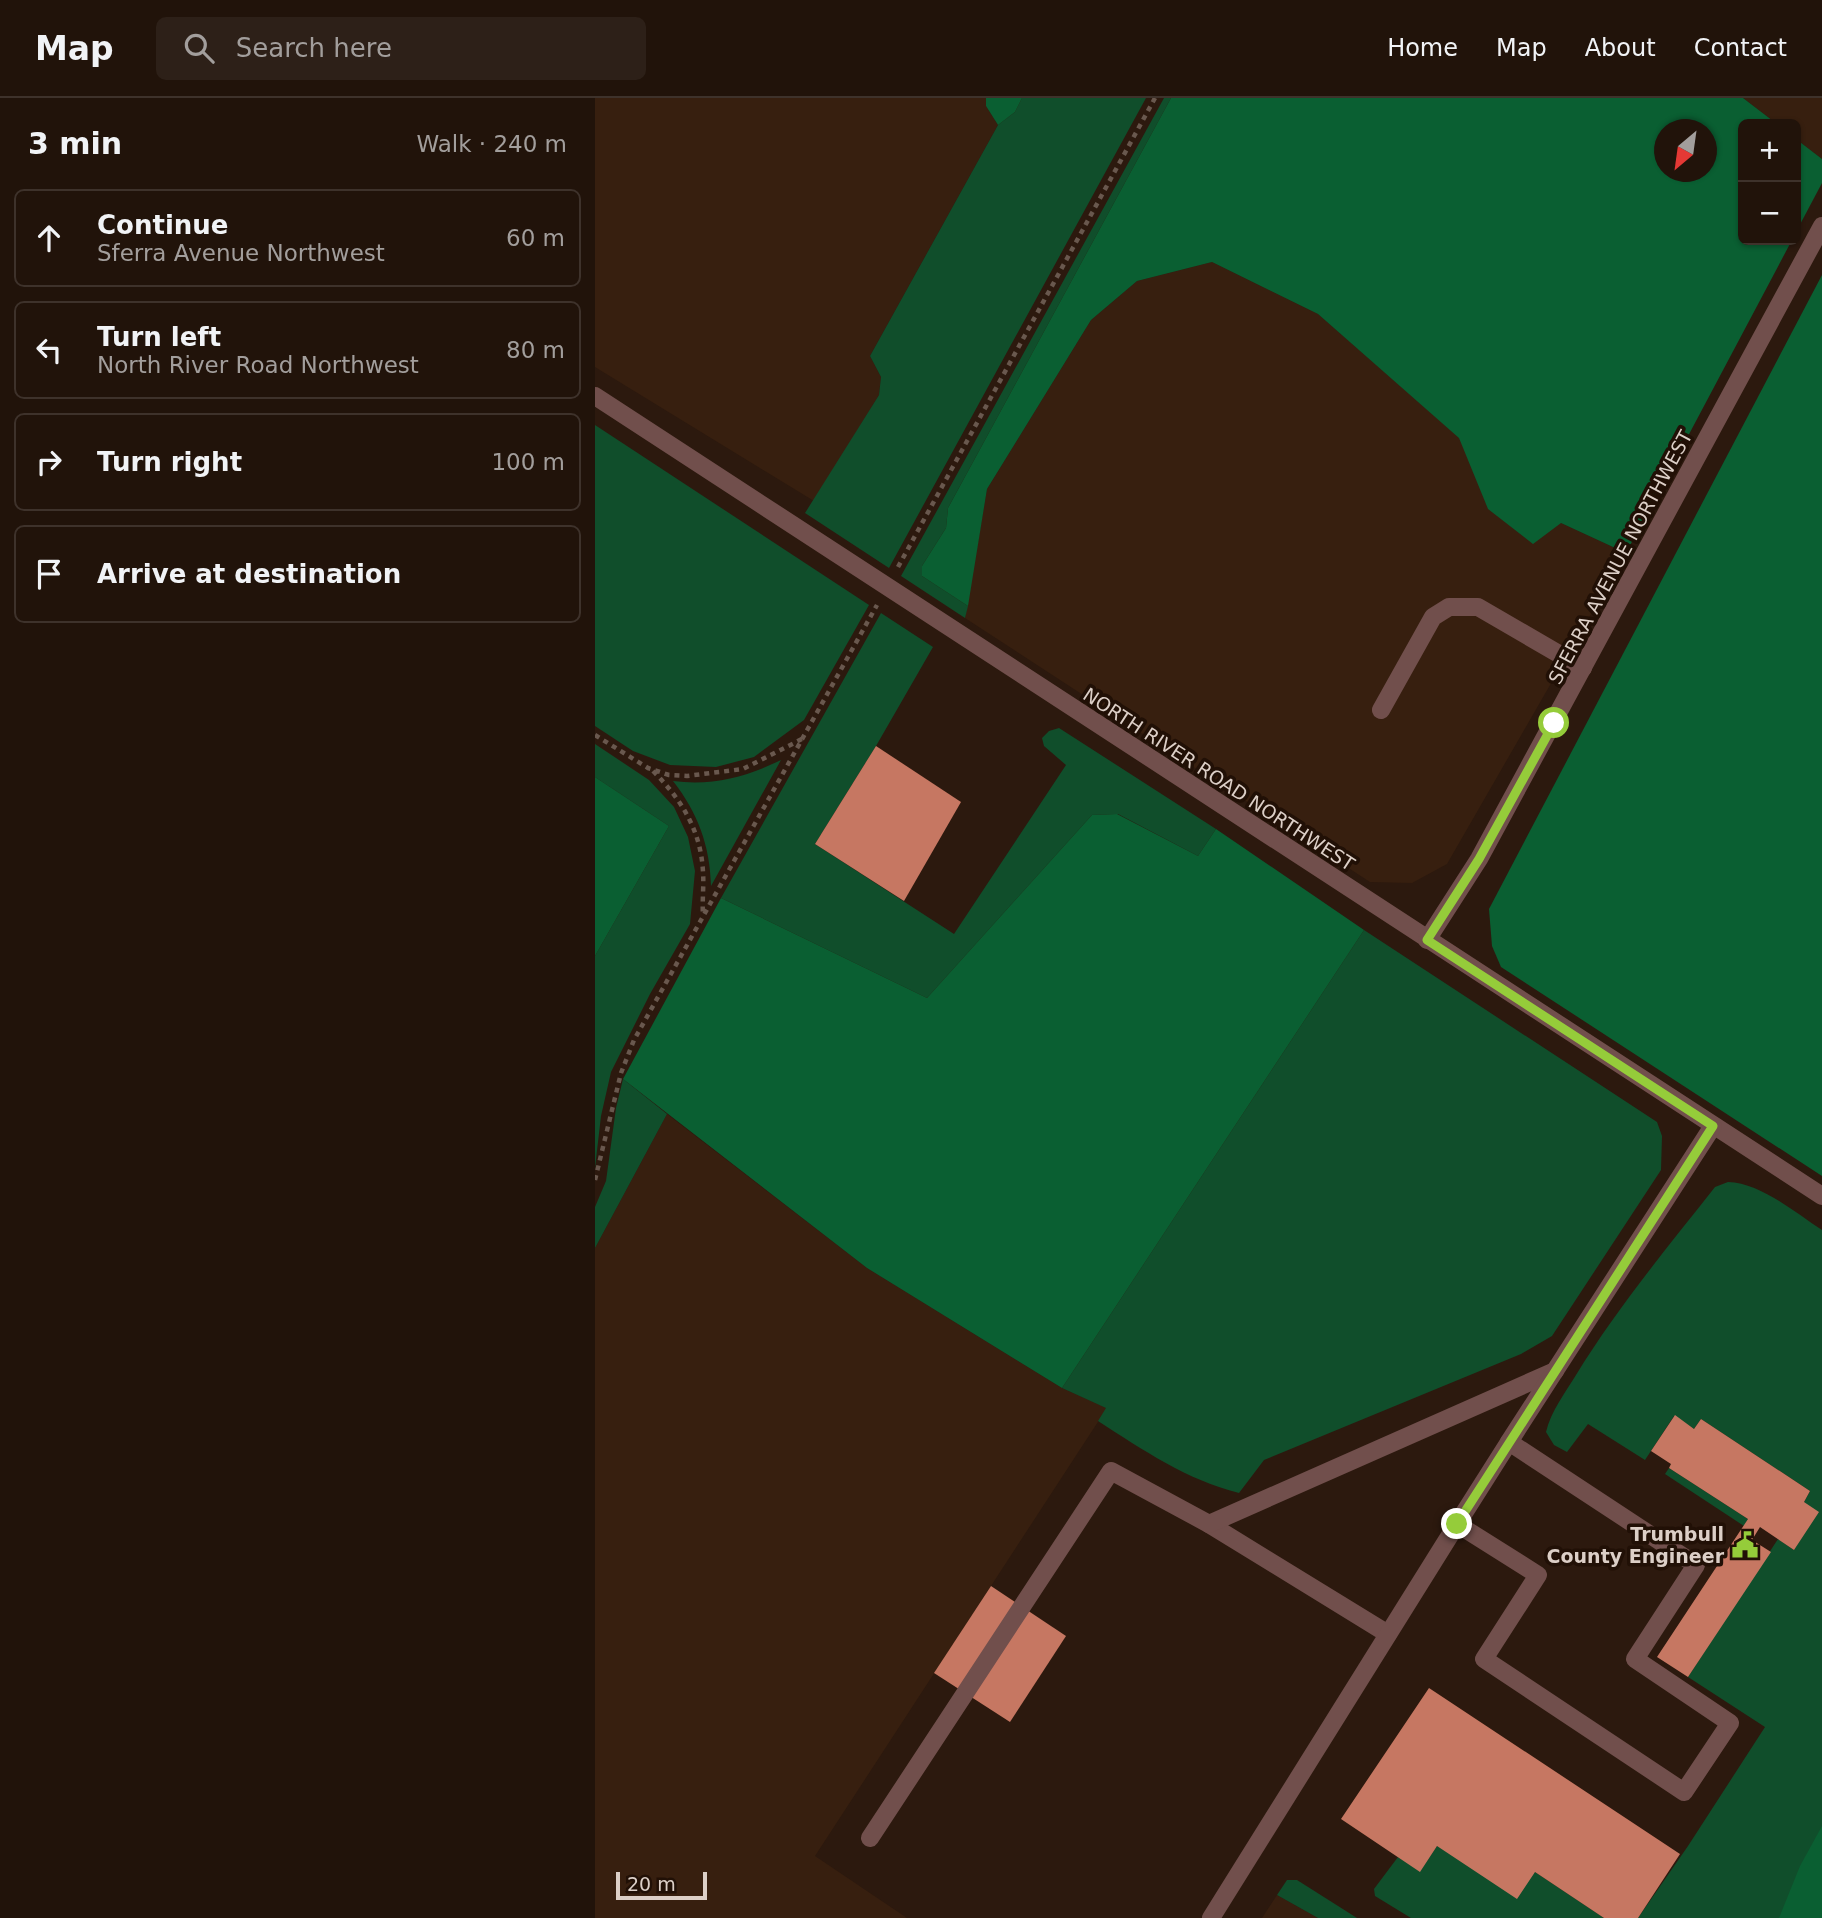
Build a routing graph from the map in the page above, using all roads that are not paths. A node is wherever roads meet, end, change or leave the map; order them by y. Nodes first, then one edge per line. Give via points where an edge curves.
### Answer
1 (1822, 226) edge
2 (595, 396) edge
3 (1583, 668) junction
4 (1381, 710) dead end
5 (1427, 940) junction
6 (1713, 1126) junction
7 (1822, 1196) edge
8 (1555, 1371) junction
9 (1509, 1442) junction
10 (1209, 1524) junction
11 (1457, 1524) junction
12 (1388, 1634) junction
13 (870, 1838) dead end
14 (1211, 1918) edge

1 - 3 street, SFERRA AVENUE NORTHWEST
2 - 5 street, NORTH RIVER ROAD NORTHWEST
3 - 4 street via 1478,607 1449,607 1433,617
3 - 5 street, SFERRA AVENUE NORTHWEST via 1479,859
5 - 6 street, NORTH RIVER ROAD NORTHWEST
6 - 7 street, NORTH RIVER ROAD NORTHWEST
6 - 8 street
8 - 9 street
8 - 10 street
9 - 11 street
9 - 11 street via 1696,1565 1635,1659 1730,1723 1684,1792 1484,1659 1538,1575
10 - 12 street
10 - 13 street via 1111,1471
11 - 12 street
12 - 14 street

